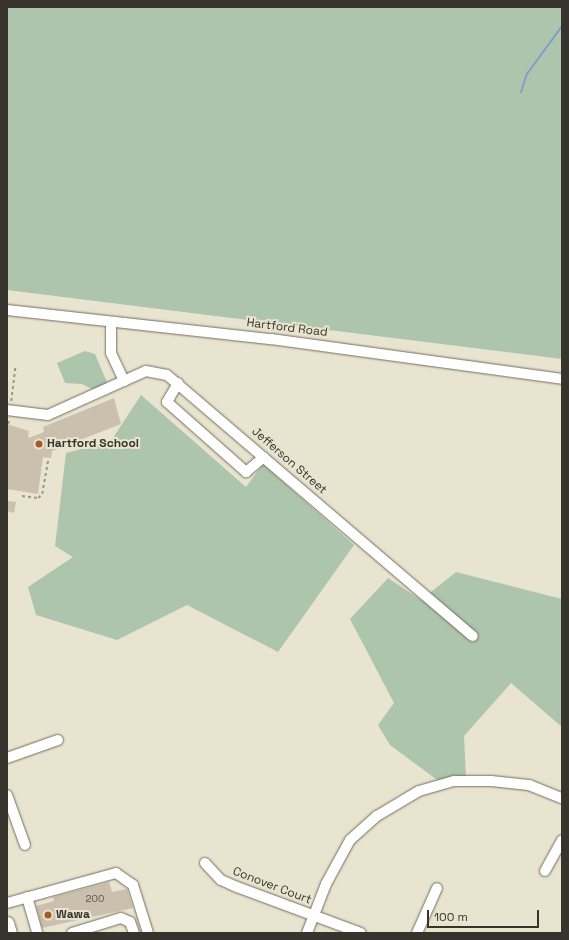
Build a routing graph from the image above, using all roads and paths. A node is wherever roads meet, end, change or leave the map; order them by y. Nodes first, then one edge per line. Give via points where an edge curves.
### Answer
1 (7, 310) edge
2 (111, 324) junction
3 (15, 367) dead end
4 (562, 379) edge
5 (124, 381) junction
6 (178, 383) junction
7 (8, 410) edge
8 (8, 424) dead end
9 (264, 457) junction
10 (48, 459) dead end
11 (22, 496) dead end
12 (473, 636) dead end
13 (58, 740) dead end
14 (7, 758) edge
15 (8, 793) edge
16 (562, 798) edge
17 (562, 840) edge
18 (25, 845) dead end
19 (206, 863) dead end
20 (545, 871) dead end
21 (437, 888) dead end
22 (27, 897) junction
23 (7, 903) edge
24 (313, 916) junction
25 (7, 923) edge
26 (85, 931) edge
27 (10, 933) edge
28 (37, 933) edge
29 (72, 933) edge
30 (134, 933) edge
31 (148, 933) edge
32 (308, 933) edge
33 (361, 933) edge
34 (417, 933) edge

1 - 2 street, Hartford Road
2 - 4 street, Hartford Road via 278,340
2 - 5 street via 111,353
3 - 7 path
5 - 6 street, Jefferson Street via 151,370
5 - 7 street, Jefferson Street via 48,415
6 - 9 street, Jefferson Street
6 - 9 street via 167,402 246,472
7 - 8 path
9 - 12 street, Jefferson Street
10 - 11 path via 42,494 38,498
13 - 14 street
15 - 18 street
16 - 24 street via 529,785 491,781 455,781 419,791 377,816 350,840 335,866
17 - 20 street
19 - 24 street, Conover Court via 221,880
21 - 34 street
22 - 23 street
22 - 28 street
22 - 31 street via 106,874 119,874 133,885
24 - 32 street
24 - 33 street, Conover Court
25 - 27 main road
26 - 29 street
26 - 30 street via 123,918 130,923

